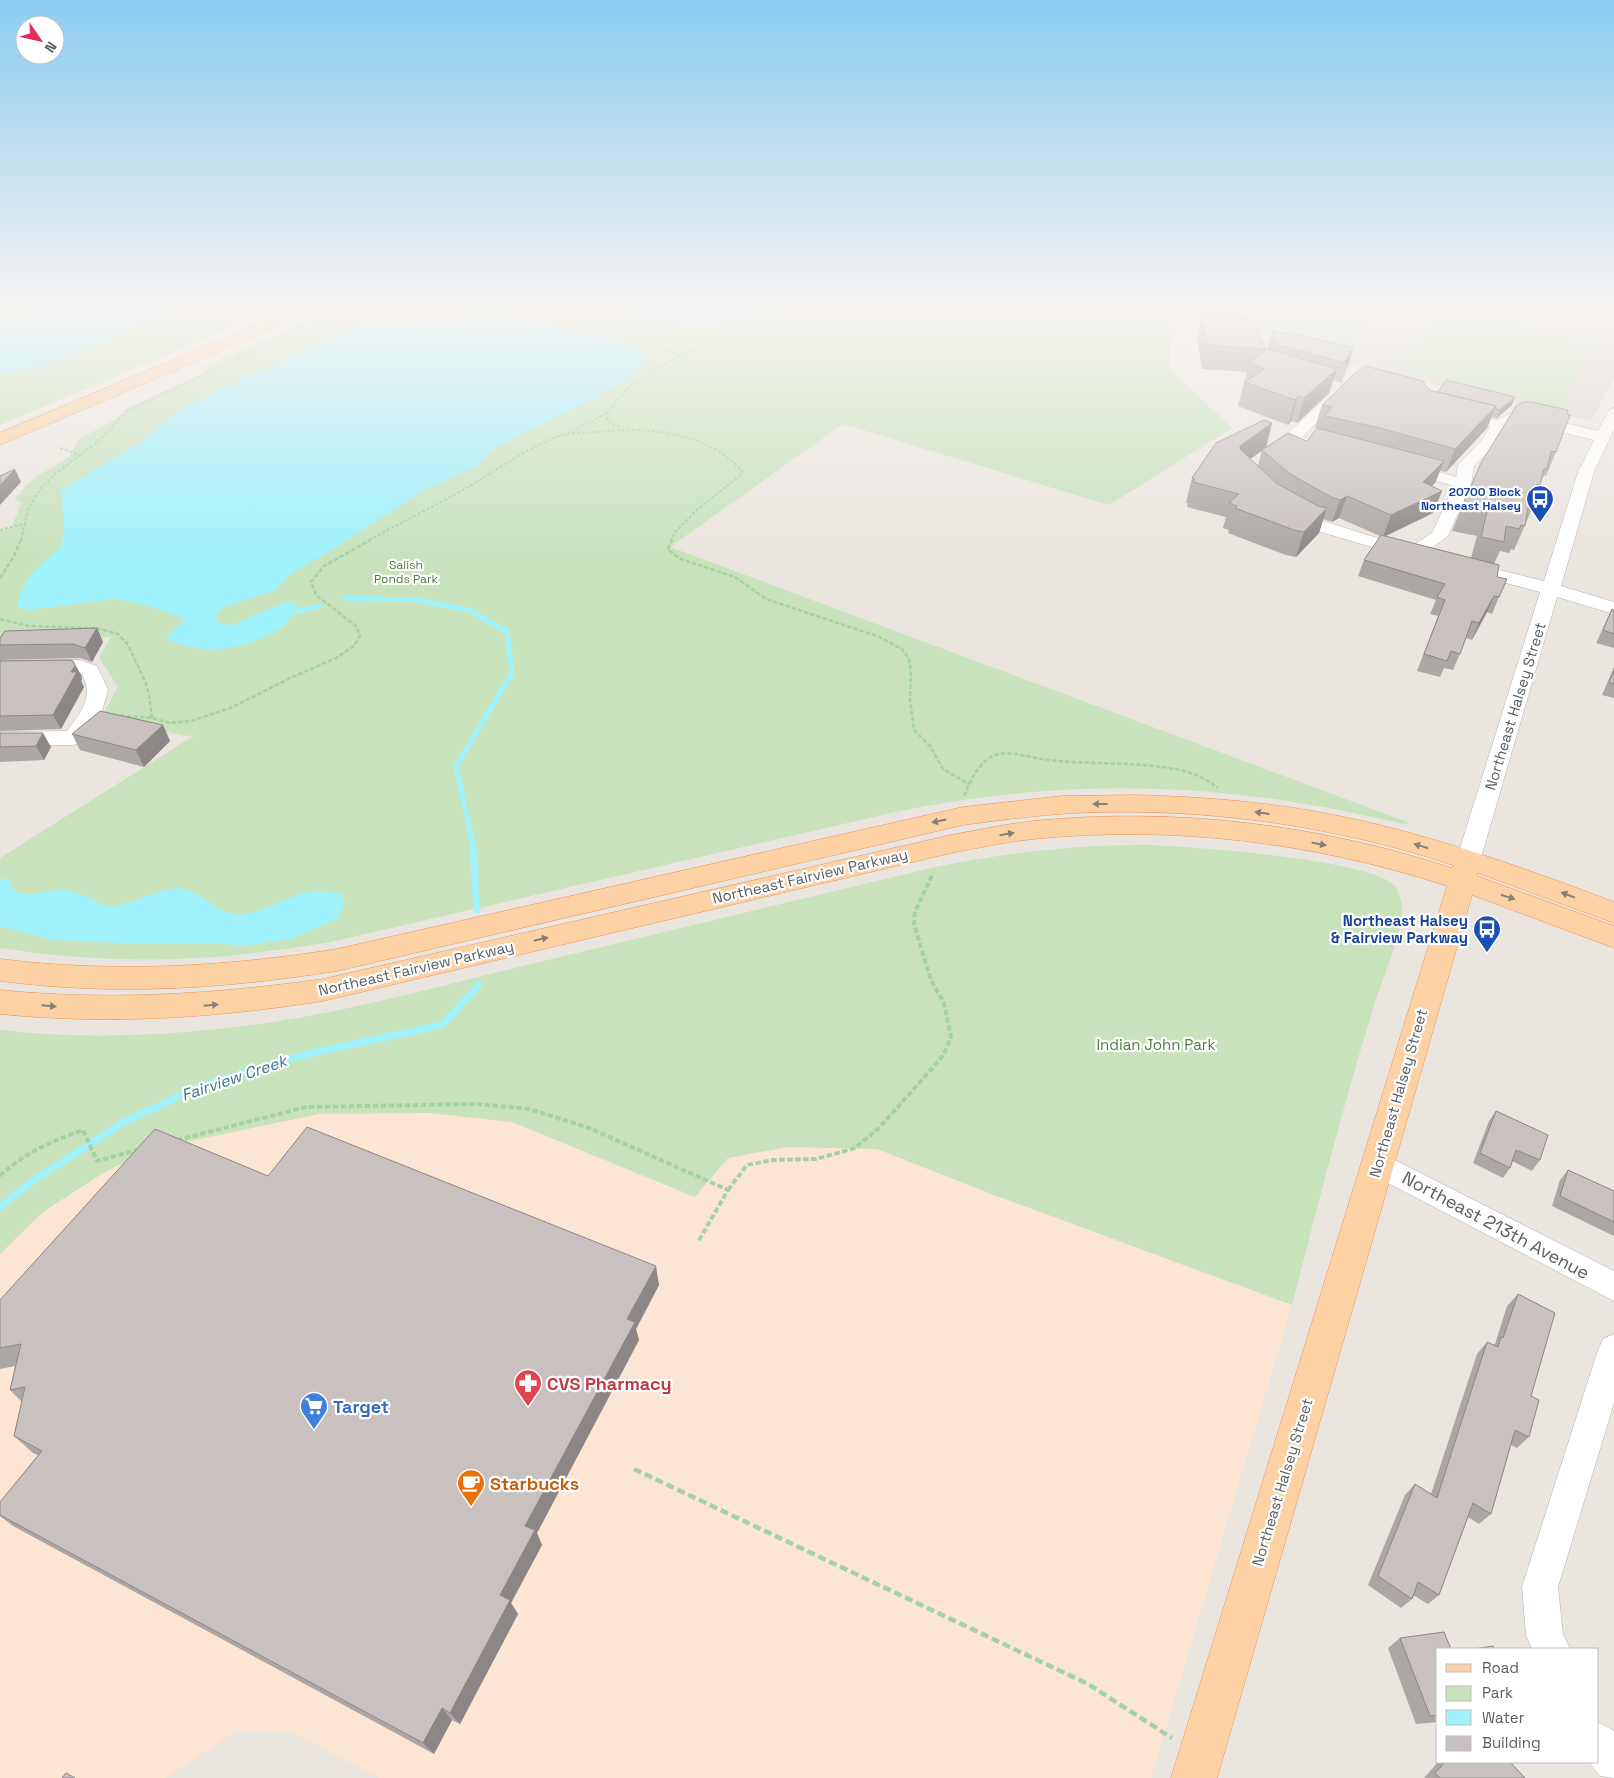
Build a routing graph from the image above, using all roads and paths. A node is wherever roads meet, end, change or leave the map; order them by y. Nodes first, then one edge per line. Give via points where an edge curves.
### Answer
1 (120, 389) edge
2 (171, 389) edge
3 (628, 389) edge
4 (1346, 389) edge
5 (607, 412) junction
6 (1445, 412) edge
7 (1614, 413) edge
8 (1499, 425) junction
9 (625, 429) junction
10 (564, 435) junction
11 (1602, 437) junction
12 (1292, 439) junction
13 (0, 440) edge
14 (60, 448) dead end
15 (1338, 449) edge
16 (1275, 450) edge
17 (82, 455) junction
18 (1393, 464) edge
19 (1463, 484) junction
20 (1276, 502) edge
21 (24, 524) junction
22 (0, 530) edge
23 (1411, 554) junction
24 (0, 578) edge
25 (1550, 589) junction
26 (1614, 608) edge
27 (0, 619) edge
28 (0, 667) edge
29 (90, 713) junction
30 (152, 718) junction
31 (0, 739) edge
32 (969, 784) junction
33 (963, 796) dead end
34 (1232, 809) junction
35 (1465, 871) junction
36 (933, 873) dead end
37 (1614, 913) edge
38 (1614, 938) edge
39 (0, 970) edge
40 (0, 1002) edge
41 (173, 1141) edge
42 (144, 1148) edge
43 (1377, 1163) junction
44 (0, 1176) edge
45 (728, 1190) junction
46 (698, 1242) dead end
47 (1614, 1287) edge
48 (1614, 1350) edge
49 (634, 1469) dead end
50 (1551, 1648) edge
51 (1599, 1743) edge
52 (1614, 1762) edge
53 (1197, 1767) edge

1 - 13 main road
2 - 17 path via 122,414 113,428
3 - 5 path
4 - 12 street
5 - 9 path via 607,421
5 - 10 path
6 - 8 street
7 - 11 street, Northeast Halsey Street
8 - 11 street via 1524,418
8 - 19 street via 1488,443 1466,465
9 - 10 path
9 - 32 path via 669,432 686,437 730,458 740,467 742,474 670,536 668,550 682,560 729,574 766,599 877,636 902,649 912,671 910,700 914,730 930,746 944,769
10 - 30 path via 494,470 465,490 324,566 311,582 316,595 356,626 360,636 354,646 336,658 233,707 191,721 170,723
11 - 25 street, Northeast Halsey Street via 1586,472
12 - 15 street
12 - 16 street
14 - 17 path
17 - 21 path via 45,483 27,511
18 - 19 street
19 - 23 street via 1439,536
20 - 23 street via 1317,525
21 - 22 path
21 - 24 path via 19,548
23 - 25 street
25 - 26 street
25 - 35 street, Northeast Halsey Street
27 - 30 path via 13,624 55,628 92,627 118,634 146,678 151,693
28 - 29 street via 80,666 90,670 98,693
29 - 30 path
29 - 31 street via 73,738
32 - 33 path
32 - 34 path via 982,764 994,756 1005,754 1182,770 1209,780 1226,794
35 -> 34 main road, Northeast Fairview Parkway via 1416,844 1318,822
34 -> 39 main road, Northeast Fairview Parkway via 1094,804 963,816 337,960 276,970 154,980 56,977
37 -> 35 main road, Northeast Fairview Parkway via 1524,878
35 -> 38 main road, Northeast Fairview Parkway via 1516,899
40 -> 35 main road, Northeast Fairview Parkway via 57,1007 185,1008 323,990 922,850 1002,834 1054,828 1171,827 1271,835 1410,865
35 - 43 main road, Northeast Halsey Street
36 - 45 path via 915,912 914,924 931,980 944,1003 951,1037 943,1056 879,1128 855,1148 816,1159 773,1160 747,1165
41 - 45 path via 306,1107 478,1104 529,1109 589,1128
42 - 44 path via 96,1161 82,1130 53,1140 10,1164
43 - 47 street, Northeast 213th Avenue
43 - 53 main road, Northeast Halsey Street
45 - 46 path
48 - 50 street via 1540,1587 1545,1635
49 - 53 path via 1088,1684
51 - 52 street

